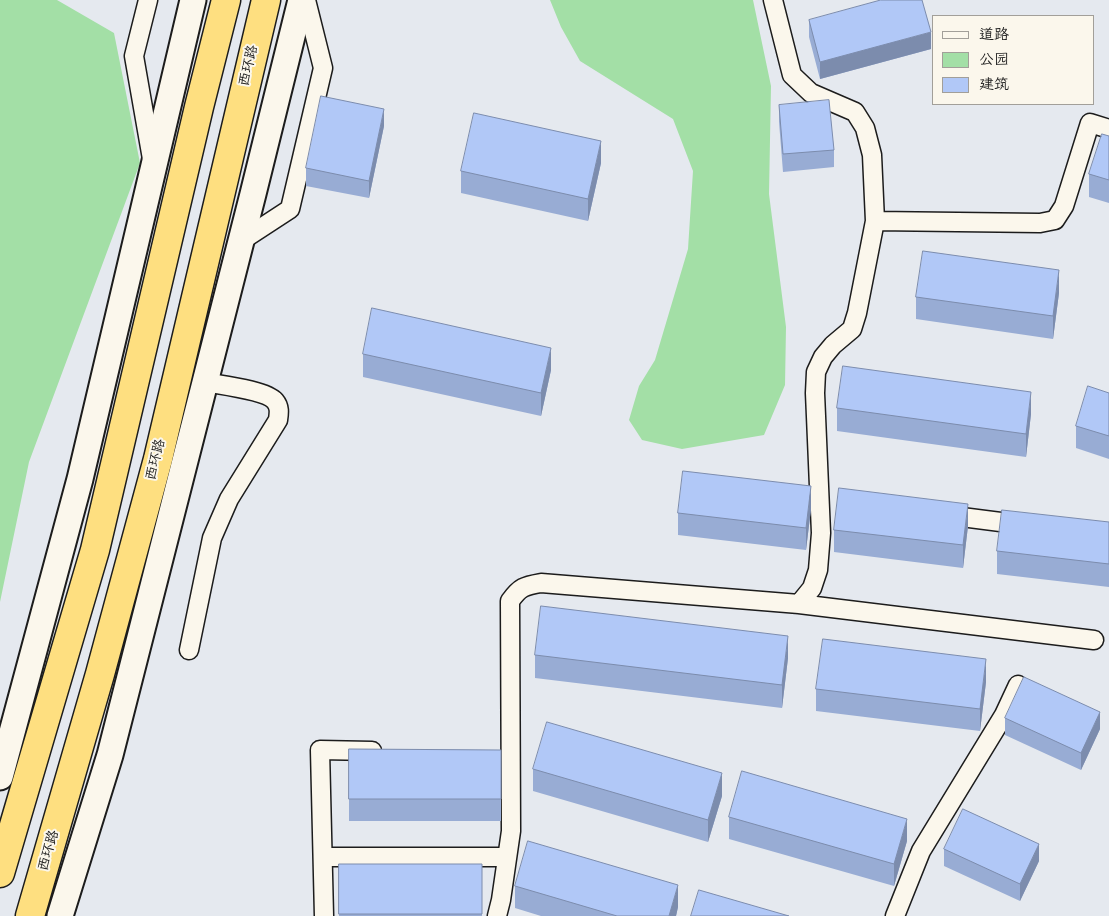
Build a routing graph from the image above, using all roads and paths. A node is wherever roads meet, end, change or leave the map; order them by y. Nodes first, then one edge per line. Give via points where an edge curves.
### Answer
1 (148, 0) edge
2 (193, 0) edge
3 (226, 0) edge
4 (266, 0) edge
5 (301, 0) edge
6 (306, 0) edge
7 (773, 0) edge
8 (1109, 129) edge
9 (153, 167) junction
10 (875, 221) junction
11 (241, 241) junction
12 (205, 382) junction
13 (820, 498) junction
14 (839, 501) edge
15 (926, 512) edge
16 (1042, 527) edge
17 (799, 604) junction
18 (1094, 640) dead end
19 (189, 650) dead end
20 (1018, 685) edge
21 (390, 751) edge
22 (490, 753) edge
23 (510, 753) junction
24 (110, 755) junction
25 (0, 777) edge
26 (323, 857) junction
27 (507, 857) junction
28 (0, 873) edge
29 (30, 916) edge
30 (39, 916) edge
31 (60, 916) edge
32 (324, 916) edge
33 (497, 916) edge
34 (895, 916) edge

1 - 9 street via 134,56
2 - 9 street
3 - 28 highway via 96,550
4 - 29 highway, 西环路 via 158,459
5 - 11 street
6 - 11 street via 323,68 290,209
7 - 10 street via 792,75 811,93 854,112 865,128 872,155
8 - 10 street via 1090,123 1064,206 1055,220 1040,223
9 - 25 street via 80,479
10 - 13 street via 852,329 833,345 816,372
11 - 12 street
12 - 19 street via 260,393 274,400 280,412 229,499 212,538
12 - 24 street
13 - 14 street
13 - 17 street via 818,570 812,588
15 - 16 street
17 - 18 street
17 - 23 street via 541,583 524,586 510,601
20 - 34 street via 1004,715 921,851
21 - 26 street via 320,750
22 - 23 street
23 - 27 street via 511,831
24 - 30 street
24 - 31 street
26 - 27 street
26 - 32 street
27 - 33 street

